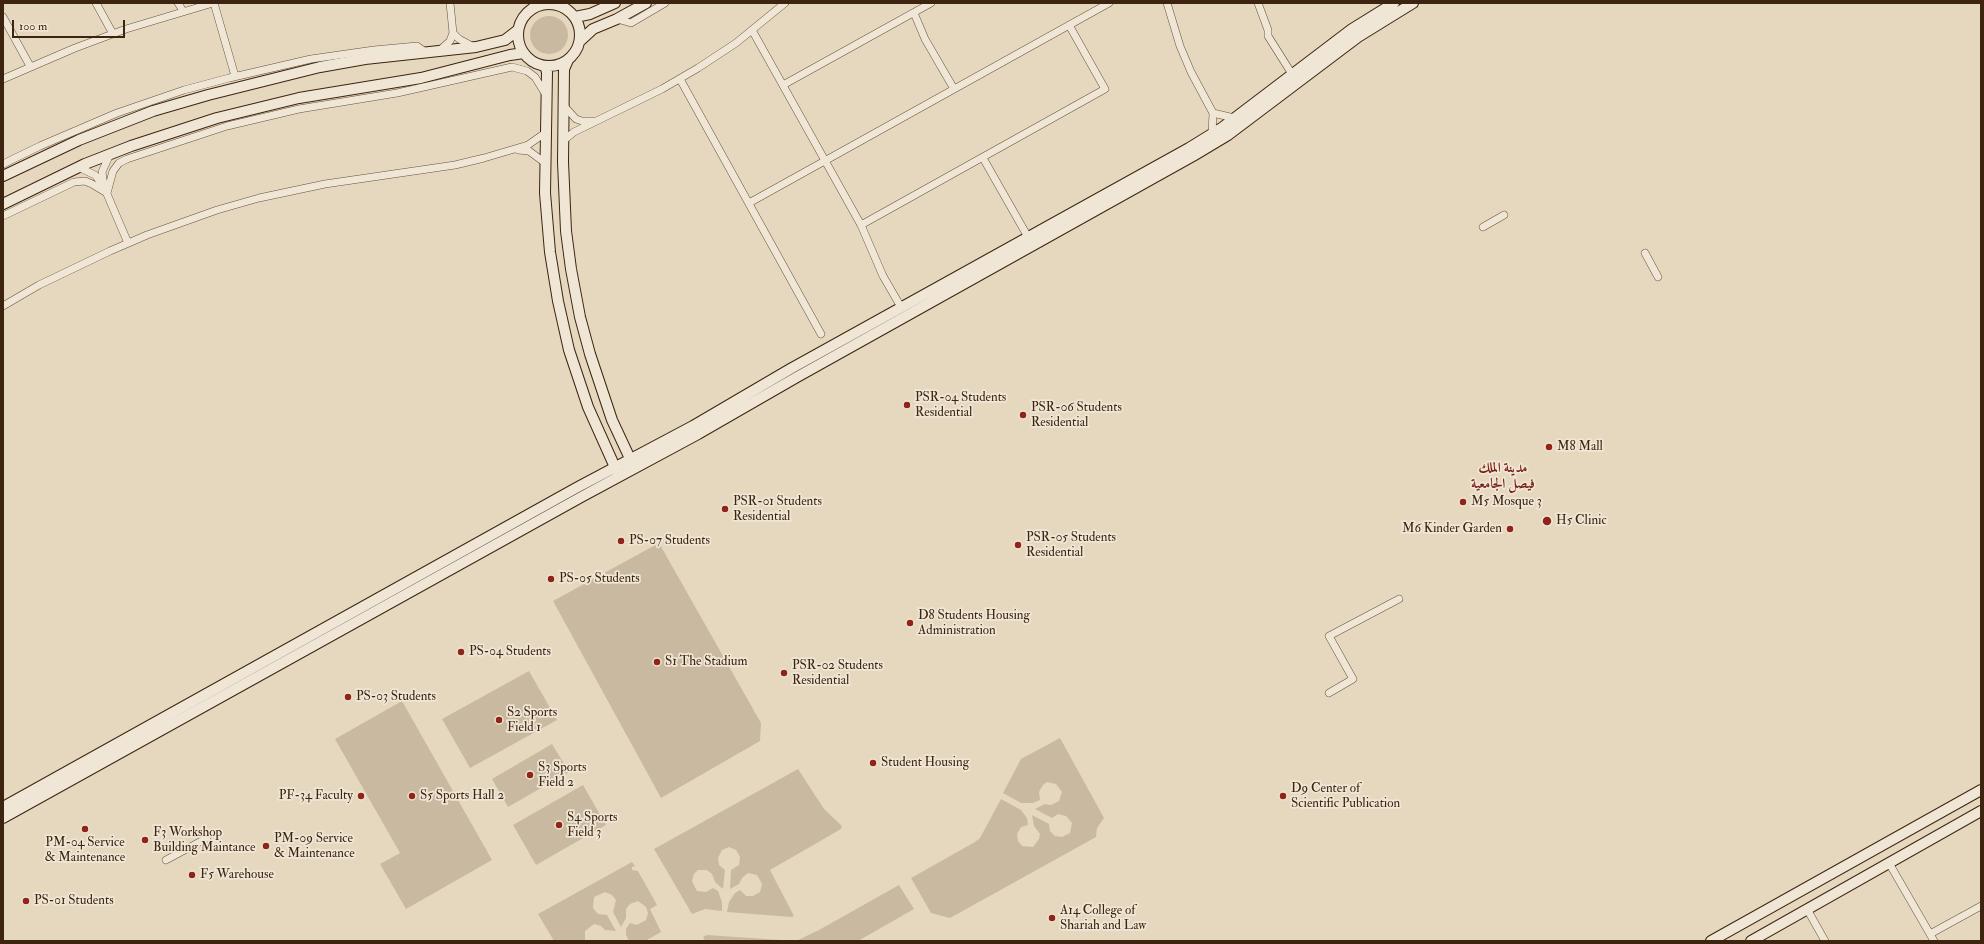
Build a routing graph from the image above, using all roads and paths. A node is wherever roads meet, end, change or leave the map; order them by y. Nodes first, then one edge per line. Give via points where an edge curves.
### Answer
1 (96, 3) edge
2 (178, 3) edge
3 (213, 3) edge
4 (450, 3) edge
5 (615, 3) edge
6 (646, 3) edge
7 (665, 3) edge
8 (785, 3) edge
9 (931, 3) edge
10 (1109, 3) edge
11 (1167, 3) edge
12 (1258, 3) edge
13 (1394, 3) edge
14 (1413, 3) edge
15 (541, 4) edge
16 (554, 4) edge
17 (183, 11) junction
18 (914, 13) junction
19 (3, 17) edge
20 (575, 17) junction
21 (617, 19) junction
22 (1069, 25) junction
23 (518, 30) junction
24 (752, 30) junction
25 (453, 33) junction
26 (113, 34) junction
27 (581, 40) junction
28 (476, 48) junction
29 (432, 53) junction
30 (524, 54) junction
31 (568, 60) junction
32 (30, 66) junction
33 (544, 66) junction
34 (1292, 74) junction
35 (235, 76) junction
36 (3, 79) edge
37 (680, 79) junction
38 (783, 85) junction
39 (954, 89) junction
40 (546, 95) junction
41 (564, 106) junction
42 (1213, 113) junction
43 (1234, 118) junction
44 (576, 119) junction
45 (601, 119) junction
46 (582, 128) junction
47 (545, 133) junction
48 (1212, 134) junction
49 (563, 141) junction
50 (516, 150) junction
51 (110, 154) junction
52 (983, 158) junction
53 (824, 161) junction
54 (544, 162) junction
55 (3, 164) edge
56 (78, 167) junction
57 (3, 176) edge
58 (106, 190) junction
59 (749, 203) junction
60 (3, 204) edge
61 (1504, 215) dead end
62 (3, 216) edge
63 (861, 225) junction
64 (1483, 227) dead end
65 (1028, 237) junction
66 (128, 243) junction
67 (1645, 254) dead end
68 (1658, 277) dead end
69 (3, 306) edge
70 (901, 307) junction
71 (821, 334) dead end
72 (633, 464) junction
73 (617, 472) junction
74 (1399, 599) dead end
75 (1329, 693) dead end
76 (1981, 790) edge
77 (3, 807) edge
78 (1981, 811) edge
79 (3, 818) edge
80 (207, 838) dead end
81 (166, 860) dead end
82 (1889, 863) junction
83 (1981, 906) edge
84 (1807, 909) junction
85 (1930, 934) junction
86 (1711, 941) edge
87 (1751, 941) edge
88 (1825, 941) edge
89 (1934, 941) edge

1 - 26 street
2 - 17 street
3 - 17 street
3 - 35 street
4 - 25 street
5 - 20 main road via 590,14
6 - 21 main road
7 - 21 street via 631,23
8 - 24 street
9 - 18 street
10 - 22 street
11 - 42 street via 1188,66
12 - 34 street via 1268,36
13 - 34 main road via 1352,29
14 - 72 main road via 1358,37 1228,135 1193,156
15 - 16 main road
15 - 23 main road via 526,14
16 - 20 main road via 566,8
17 - 26 street
18 - 38 street
18 - 39 street via 925,39
19 - 32 street
20 - 27 main road via 580,28
21 - 27 main road via 593,29
22 - 39 street
22 - 52 street via 1105,89
23 - 28 main road via 506,40
23 - 30 main road
24 - 37 street
24 - 38 street
25 - 28 street
25 - 29 street via 450,41
26 - 32 street
27 - 31 main road via 576,52
28 - 29 main road
29 - 35 street via 416,46 374,50
29 - 57 main road via 320,67 208,95 153,111 80,140
30 - 33 main road via 533,62
30 - 51 main road via 510,55 402,82 270,104 209,120
31 - 33 main road via 557,66
31 - 41 main road via 564,69
32 - 36 street
33 - 40 main road via 547,72
34 - 43 main road
35 - 55 street via 117,113
37 - 45 street
37 - 59 street
38 - 53 street
39 - 53 street
40 - 47 main road
40 - 58 street via 535,77 527,71 508,68 408,91 292,111 227,126 127,159 113,170
41 - 44 street
41 - 49 main road
42 - 43 street
42 - 48 street
43 - 48 main road
44 - 45 street via 590,122
44 - 46 street
45 - 46 street
46 - 49 street
47 - 50 street
47 - 54 main road
48 - 65 main road
49 - 72 main road via 566,231 580,316 605,401
50 - 54 street via 529,151
50 - 66 street via 455,164 286,192 217,210
51 - 56 main road
51 - 58 street via 102,172
52 - 63 street
52 - 65 street
53 - 59 street
53 - 63 street
54 - 73 main road via 550,252 562,321 588,407
56 - 58 street via 95,175
56 - 60 main road
58 - 62 street via 85,181 74,182
58 - 66 street
59 - 71 street
61 - 64 street
63 - 70 street via 883,276
65 - 70 main road
66 - 69 street via 63,273
67 - 68 street
70 - 72 main road via 693,426
72 - 73 main road
73 - 77 main road
73 - 79 main road
74 - 75 street via 1329,636 1353,679
76 - 86 main road
78 - 82 main road
80 - 81 street
82 - 84 main road
82 - 85 street
83 - 85 street
84 - 87 main road
84 - 88 street
85 - 89 street

